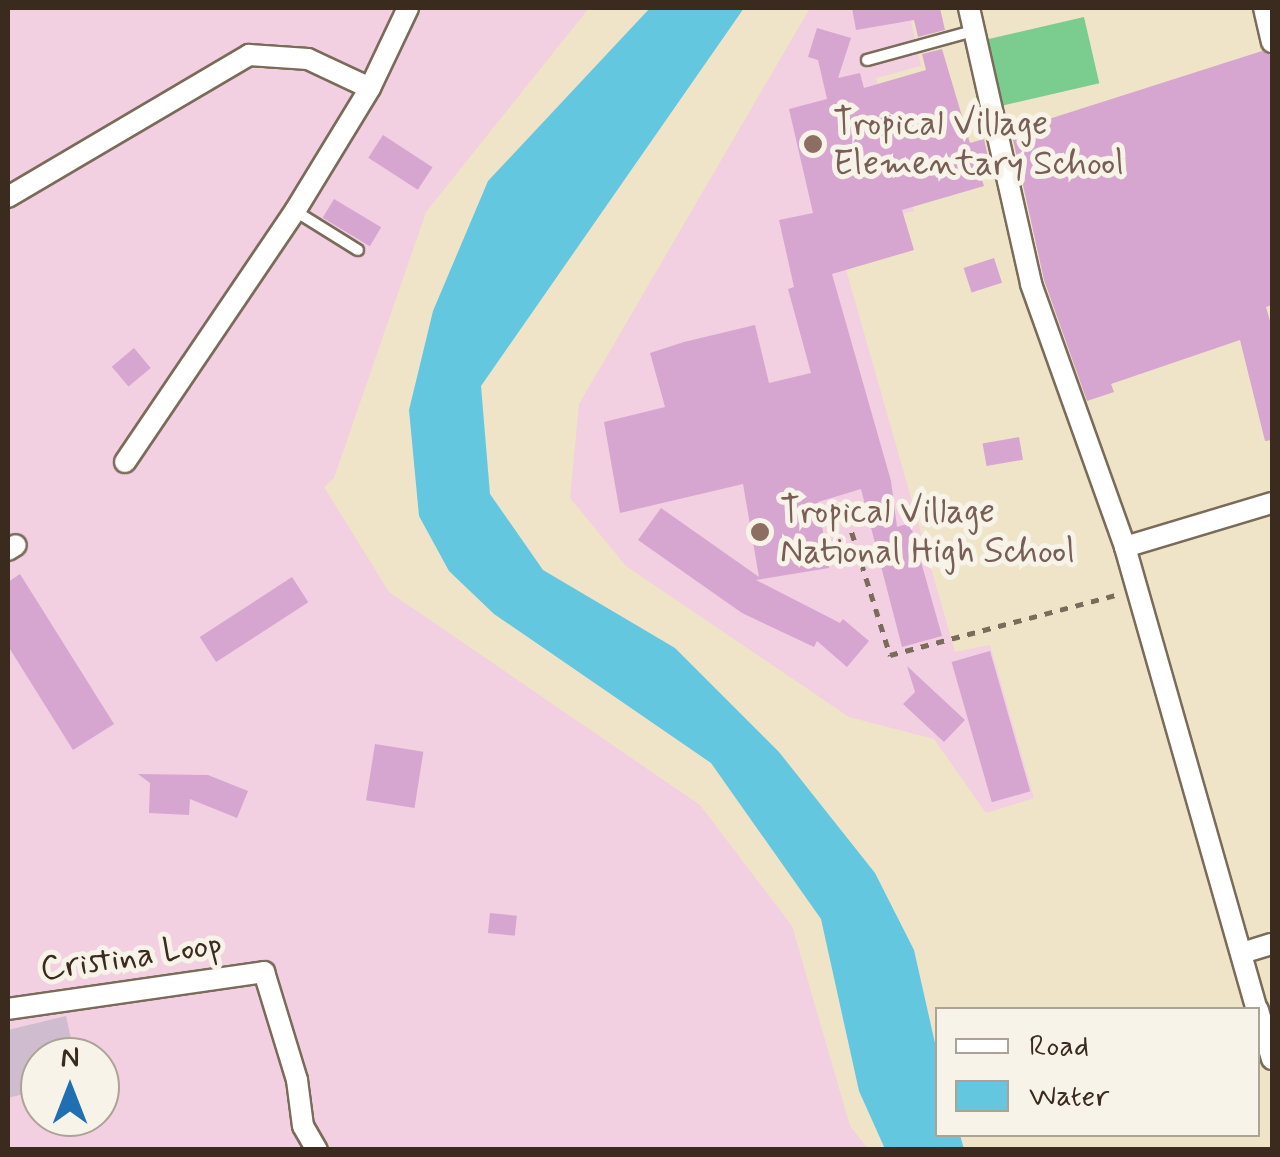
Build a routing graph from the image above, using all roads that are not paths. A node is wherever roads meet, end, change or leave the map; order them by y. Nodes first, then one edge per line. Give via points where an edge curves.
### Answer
1 (408, 8) edge
2 (969, 8) edge
3 (1264, 8) edge
4 (972, 31) junction
5 (1272, 42) edge
6 (867, 60) dead end
7 (370, 88) junction
8 (8, 197) edge
9 (295, 211) junction
10 (358, 250) dead end
11 (124, 462) dead end
12 (1272, 503) edge
13 (1125, 547) junction
14 (1272, 944) edge
15 (1242, 952) junction
16 (1257, 1007) edge
17 (8, 1009) edge
18 (1260, 1017) edge
19 (1272, 1059) edge
20 (317, 1150) edge

1 - 7 street
2 - 4 street
3 - 5 street
4 - 6 lane
4 - 13 street via 1031,284
7 - 8 street via 308,59 249,55
7 - 9 street
9 - 10 lane
9 - 11 street
12 - 13 street
13 - 15 street
14 - 15 street
15 - 16 street
17 - 20 street, Cristina Loop via 264,972 297,1080 303,1126
18 - 19 street

